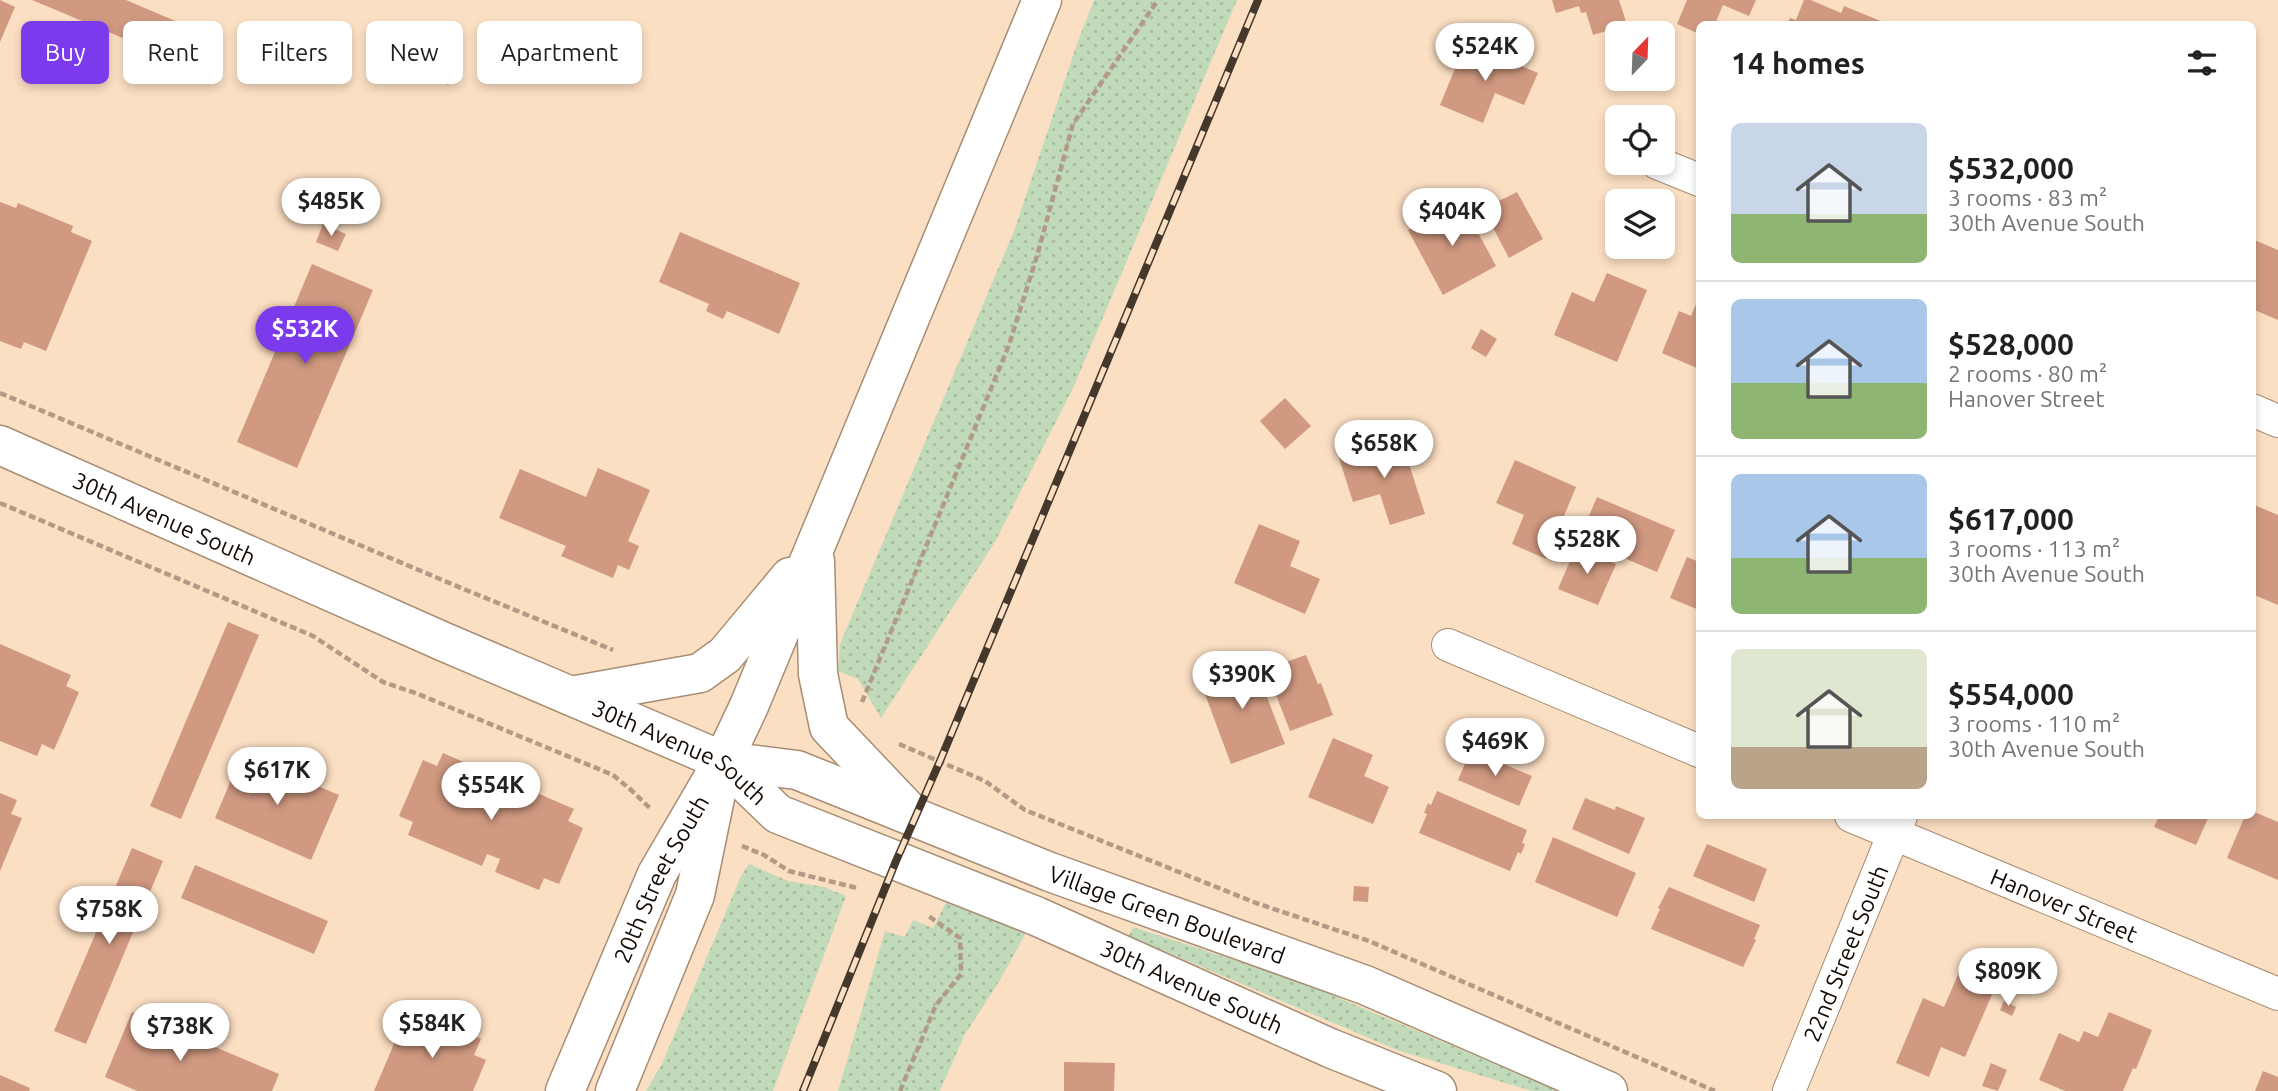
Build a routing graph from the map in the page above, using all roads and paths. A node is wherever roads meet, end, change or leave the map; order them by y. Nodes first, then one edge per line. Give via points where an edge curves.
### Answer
1 (1042, 0) edge
2 (1158, 0) edge
3 (1675, 170) edge
4 (1696, 179) edge
5 (0, 393) edge
6 (2256, 412) edge
7 (2278, 421) edge
8 (0, 445) edge
9 (0, 503) edge
10 (814, 548) junction
11 (1448, 645) dead end
12 (625, 654) dead end
13 (571, 696) junction
14 (860, 706) dead end
15 (896, 743) dead end
16 (1696, 750) edge
17 (723, 761) junction
18 (651, 809) dead end
19 (915, 817) junction
20 (1867, 819) edge
21 (1898, 825) edge
22 (764, 855) dead end
23 (869, 891) dead end
24 (922, 911) dead end
25 (2278, 994) edge
26 (565, 1091) edge
27 (615, 1091) edge
28 (900, 1091) edge
29 (1437, 1091) edge
30 (1608, 1091) edge
31 (1715, 1091) edge
32 (1789, 1091) edge

1 - 10 street
2 - 14 path via 1073,124 1009,345
3 - 4 street
5 - 12 path
6 - 7 street
8 - 13 street, 30th Avenue South
9 - 18 path via 313,636 383,682 613,775
10 - 13 street via 725,655 700,673
10 - 17 street
10 - 19 street via 818,674 829,727
11 - 16 street
13 - 17 street, 30th Avenue South
15 - 31 path via 985,781 1025,810 1256,903 1369,941
17 - 19 street, Village Green Boulevard via 797,770
17 - 26 street, 20th Street South via 657,874
17 - 27 street, 20th Street South via 695,895
17 - 29 street, 30th Avenue South via 778,814 1036,916
19 - 30 street, Village Green Boulevard via 1051,872 1365,985
20 - 21 street, Hanover Street
21 - 25 street, Hanover Street
21 - 32 street, 22nd Street South
22 - 23 path via 789,871
24 - 28 path via 960,938 961,974 936,1005

